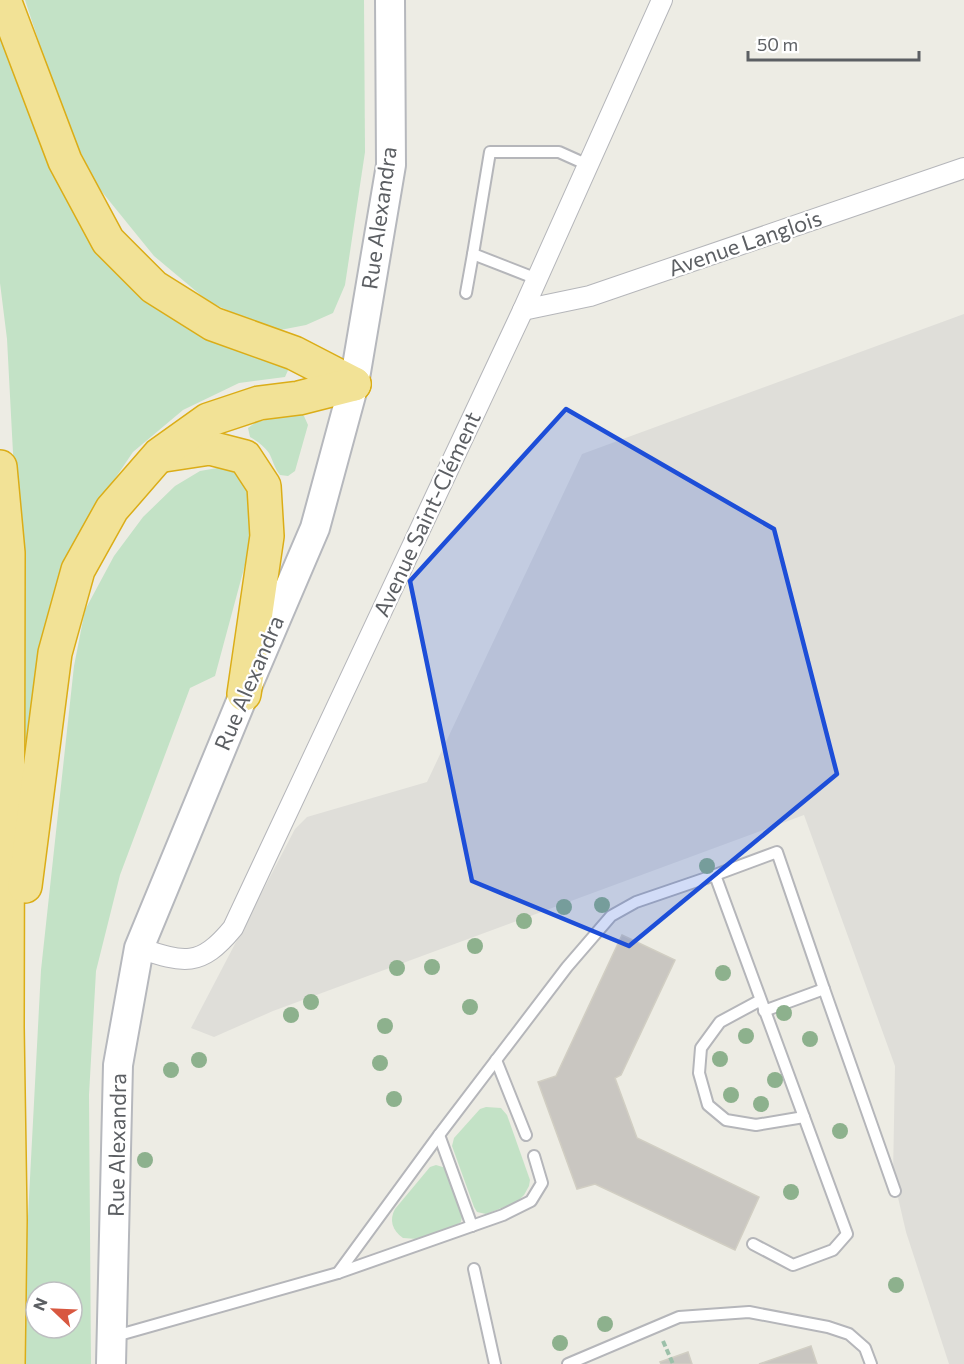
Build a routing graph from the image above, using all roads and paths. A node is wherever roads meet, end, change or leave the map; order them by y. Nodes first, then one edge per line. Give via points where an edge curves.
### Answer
1 (4, 0) edge
2 (390, 0) edge
3 (662, 0) edge
4 (588, 165) junction
5 (964, 168) edge
6 (473, 254) junction
7 (537, 279) junction
8 (466, 293) dead end
9 (523, 310) junction
10 (354, 384) junction
11 (159, 455) junction
12 (0, 467) edge
13 (244, 694) junction
14 (715, 875) junction
15 (139, 948) junction
16 (824, 989) junction
17 (759, 1000) junction
18 (764, 1011) junction
19 (7, 1027) junction
20 (496, 1060) junction
21 (804, 1116) junction
22 (440, 1135) junction
23 (526, 1135) dead end
24 (534, 1156) dead end
25 (895, 1191) dead end
26 (472, 1226) junction
27 (753, 1244) dead end
28 (474, 1269) dead end
29 (338, 1273) junction
30 (656, 1327) junction
31 (111, 1351) edge
32 (8, 1364) edge
33 (495, 1364) edge
34 (568, 1364) edge
35 (674, 1364) edge
36 (871, 1364) edge

1 - 10 highway via 65,161 108,241 154,287 213,324 294,354
2 - 10 main road, Rue Alexandra via 391,165
3 - 4 street, Avenue Saint-Clément
4 - 6 lane via 559,152 490,152
4 - 7 street, Avenue Saint-Clément
5 - 9 street, Avenue Langlois via 590,296
6 - 7 lane
6 - 8 lane
7 - 9 street, Avenue Saint-Clément
9 - 15 street, Avenue Saint-Clément via 233,928 217,947 198,958 173,959
10 - 11 highway via 259,403 208,420
10 - 13 main road, Rue Alexandra via 315,528
11 - 13 highway via 210,448 244,457 264,486 267,536
11 - 19 highway via 112,509 78,570 55,653
12 - 19 highway via 8,553
13 - 15 main road, Rue Alexandra
14 - 16 lane via 777,852
14 - 17 lane
14 - 20 lane via 636,902 612,916 567,967
15 - 31 main road, Rue Alexandra via 118,1065
16 - 18 lane
16 - 25 lane
17 - 18 lane
17 - 21 lane via 720,1022 701,1048 699,1073 708,1105 726,1120 756,1125
18 - 21 lane
19 - 32 highway
20 - 22 lane
20 - 23 lane
21 - 27 lane via 846,1233 833,1250 793,1265
22 - 26 lane
22 - 29 lane
24 - 26 lane via 542,1183 531,1201
26 - 29 lane
28 - 33 lane
29 - 31 lane
30 - 34 lane
30 - 35 path
30 - 36 lane via 679,1317 748,1312 849,1334 865,1348

